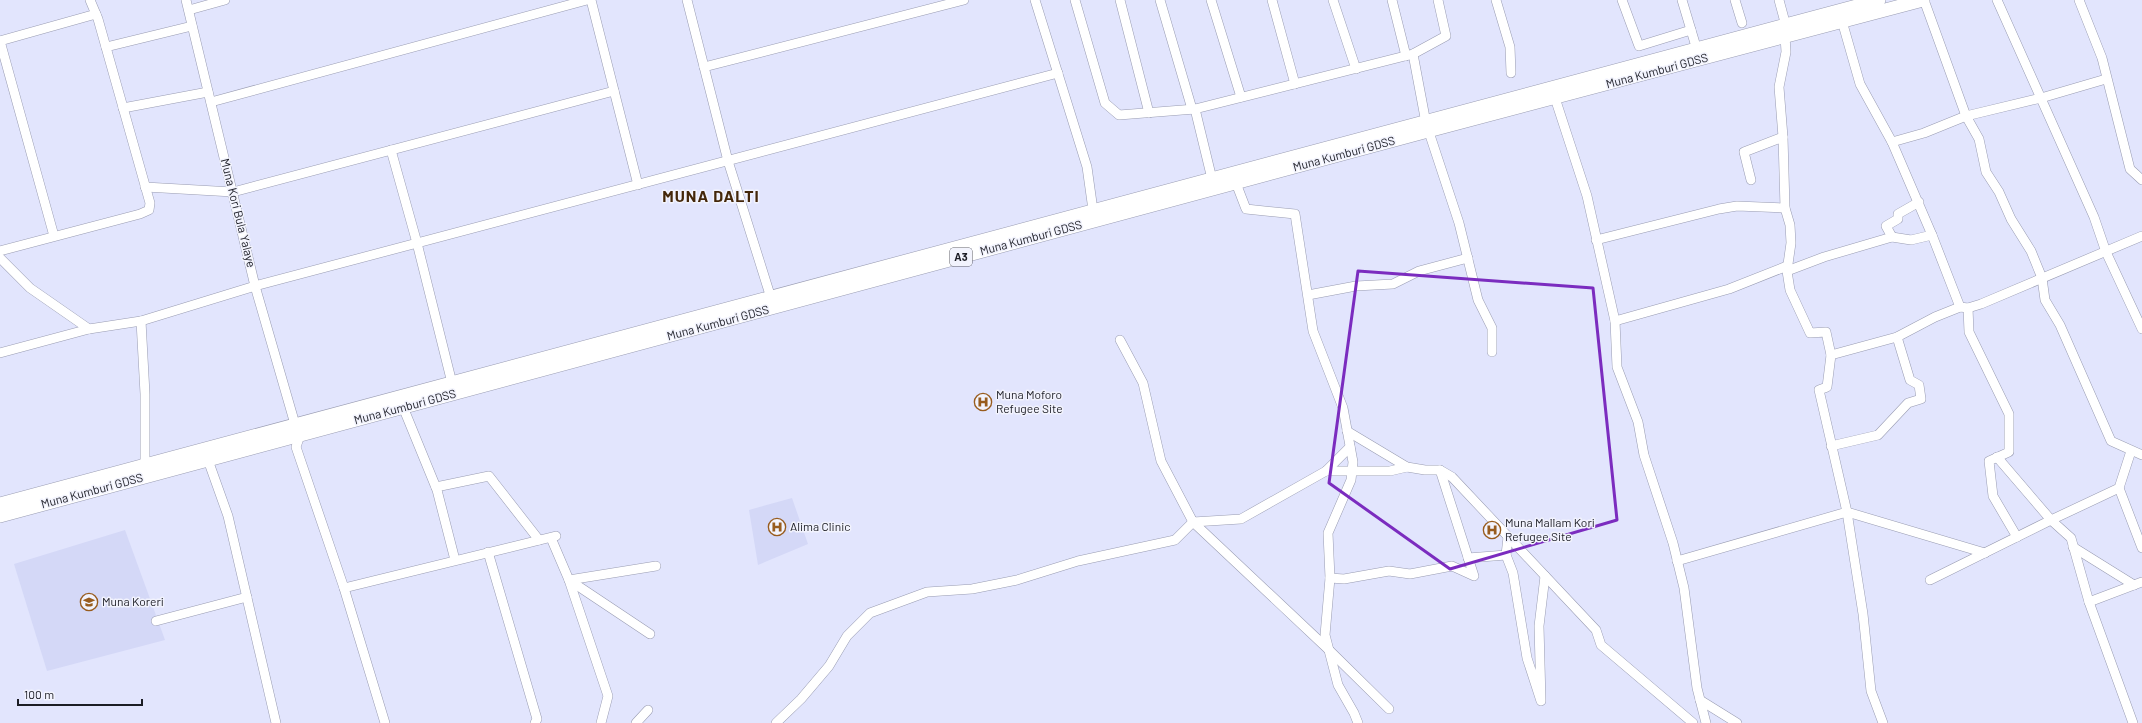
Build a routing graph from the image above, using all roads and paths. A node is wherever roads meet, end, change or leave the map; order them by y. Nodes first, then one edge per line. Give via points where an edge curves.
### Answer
1 (90, 0) edge
2 (186, 0) edge
3 (225, 0) edge
4 (587, 0) edge
5 (591, 0) edge
6 (687, 0) edge
7 (964, 0) edge
8 (1035, 0) edge
9 (1075, 0) edge
10 (1120, 0) edge
11 (1160, 0) edge
12 (1211, 0) edge
13 (1272, 0) edge
14 (1333, 0) edge
15 (1392, 0) edge
16 (1438, 0) edge
17 (1496, 0) edge
18 (1622, 0) edge
19 (1682, 0) edge
20 (1735, 0) edge
21 (1779, 0) edge
22 (1879, 0) edge
23 (1923, 0) edge
24 (1997, 0) edge
25 (2079, 0) edge
26 (189, 10) junction
27 (96, 14) junction
28 (1842, 22) junction
29 (1742, 23) dead end
30 (192, 26) junction
31 (1691, 30) junction
32 (1786, 31) junction
33 (0, 41) edge
34 (106, 47) junction
35 (1697, 50) junction
36 (1410, 55) junction
37 (704, 67) junction
38 (1356, 68) junction
39 (1058, 73) junction
40 (1511, 73) dead end
41 (2106, 79) junction
42 (1295, 84) junction
43 (614, 90) junction
44 (208, 92) junction
45 (1241, 97) junction
46 (1555, 98) junction
47 (2041, 98) junction
48 (211, 102) junction
49 (123, 108) junction
50 (1194, 109) junction
51 (1149, 113) junction
52 (1966, 116) junction
53 (1427, 127) junction
54 (1783, 138) junction
55 (1892, 142) junction
56 (391, 150) junction
57 (728, 161) junction
58 (1212, 179) junction
59 (1751, 180) dead end
60 (2142, 180) edge
61 (1236, 183) junction
62 (638, 185) junction
63 (145, 187) junction
64 (233, 192) junction
65 (1918, 202) junction
66 (1785, 208) junction
67 (1093, 210) junction
68 (1932, 235) junction
69 (54, 236) junction
70 (2142, 236) edge
71 (1892, 237) junction
72 (1596, 240) junction
73 (417, 243) junction
74 (0, 251) edge
75 (2106, 252) junction
76 (0, 258) edge
77 (1468, 258) junction
78 (1787, 268) junction
79 (2042, 278) junction
80 (256, 286) junction
81 (1308, 295) junction
82 (771, 298) junction
83 (1964, 307) junction
84 (141, 321) junction
85 (1615, 322) junction
86 (2142, 328) edge
87 (89, 329) junction
88 (1897, 337) junction
89 (1120, 340) dead end
90 (1492, 352) dead end
91 (0, 353) edge
92 (1831, 355) junction
93 (452, 383) junction
94 (403, 407) junction
95 (296, 431) junction
96 (1347, 431) junction
97 (1831, 446) junction
98 (1350, 447) junction
99 (2131, 451) junction
100 (2142, 455) edge
101 (1997, 457) junction
102 (208, 460) junction
103 (145, 464) junction
104 (1407, 467) junction
105 (1440, 470) junction
106 (1326, 471) junction
107 (1352, 471) junction
108 (436, 487) junction
109 (2119, 488) junction
110 (0, 504) edge
111 (1847, 512) junction
112 (0, 516) edge
113 (2051, 520) junction
114 (1193, 522) junction
115 (1508, 537) junction
116 (2017, 538) junction
117 (539, 540) junction
118 (2073, 547) junction
119 (2142, 548) edge
120 (488, 552) junction
121 (1985, 553) junction
122 (1506, 555) junction
123 (1468, 558) junction
124 (455, 560) junction
125 (1677, 561) junction
126 (656, 566) dead end
127 (1545, 576) junction
128 (1330, 578) junction
129 (569, 580) junction
130 (1930, 580) dead end
131 (2138, 583) edge
132 (344, 588) junction
133 (247, 597) junction
134 (2089, 602) junction
135 (156, 621) dead end
136 (650, 634) dead end
137 (1329, 650) junction
138 (1700, 700) junction
139 (1389, 709) dead end
140 (648, 710) dead end
141 (276, 723) edge
142 (385, 723) edge
143 (535, 723) edge
144 (601, 723) edge
145 (636, 723) edge
146 (776, 723) edge
147 (1358, 723) edge
148 (1693, 723) edge
149 (1706, 723) edge
150 (1737, 723) edge
151 (1883, 723) edge
152 (2133, 723) edge

1 - 27 street
2 - 26 street, Muna Kori Bula Yalaye
3 - 26 street
4 - 48 street
5 - 43 street
6 - 37 street
7 - 37 street
8 - 39 street
9 - 51 street via 1105,103 1119,115
10 - 51 street
11 - 50 street
12 - 45 street
13 - 42 street
14 - 38 street
15 - 36 street
16 - 36 street via 1446,36
17 - 40 street via 1510,47
18 - 31 street via 1639,46
19 - 31 street
20 - 29 street
21 - 32 street
22 - 32 highway, Muna Kumburi GDSS / A3
23 - 28 highway, Muna Kumburi GDSS / A3
23 - 52 street
24 - 47 street
25 - 41 street via 2102,58
26 - 30 street, Muna Kori Bula Yalaye
27 - 33 street
27 - 34 street
28 - 32 highway, Muna Kumburi GDSS / A3
28 - 55 street via 1860,84
30 - 34 street
30 - 44 street, Muna Kori Bula Yalaye
31 - 35 street
32 - 35 highway, Muna Kumburi GDSS / A3
32 - 46 highway, Muna Kumburi GDSS / A3
32 - 54 street via 1786,52 1779,87
33 - 69 street
34 - 49 street
35 - 53 highway, Muna Kumburi GDSS / A3
36 - 38 street
36 - 53 street
37 - 57 street
38 - 42 street
39 - 57 street
39 - 67 street via 1087,167
41 - 47 street
41 - 60 street via 2130,169
42 - 45 street
43 - 56 street
43 - 62 street
44 - 48 street, Muna Kori Bula Yalaye
44 - 49 street
45 - 50 street
46 - 53 highway, Muna Kumburi GDSS / A3
46 - 72 street via 1587,196
47 - 52 street
47 - 75 street via 2094,217
48 - 64 street, Muna Kori Bula Yalaye
49 - 63 street
50 - 51 street
50 - 58 street
52 - 55 street via 1924,133
52 - 79 street via 1979,139 1986,172 1999,192 2010,219 2031,251
53 - 58 highway, Muna Kumburi GDSS / A3
53 - 61 highway, Muna Kumburi GDSS / A3
53 - 77 street
54 - 59 street via 1744,152
54 - 66 street
55 - 65 street
56 - 64 street
56 - 73 street
57 - 62 street
57 - 82 street
58 - 67 highway, Muna Kumburi GDSS / A3
61 - 81 street via 1246,209 1295,214
61 - 94 highway, Muna Kumburi GDSS / A3
62 - 73 street
63 - 64 street
63 - 69 street via 150,204 149,210
64 - 80 street, Muna Kori Bula Yalaye
65 - 68 street
65 - 71 street via 1898,214 1898,219 1886,226
66 - 72 street via 1737,206 1719,209
66 - 78 street via 1790,225 1791,243
67 - 82 highway, Muna Kumburi GDSS / A3
68 - 71 street via 1911,240
68 - 83 street
69 - 74 street
70 - 75 street
71 - 78 street
72 - 85 street
73 - 80 street
73 - 93 street
75 - 79 street
75 - 86 street
76 - 87 street via 30,288
77 - 81 street via 1419,271 1393,284 1356,286
77 - 90 street via 1478,300 1492,328
78 - 85 street via 1729,289
78 - 92 street via 1790,290 1810,333 1826,332
79 - 83 street
79 - 99 street via 2046,300 2060,325 2111,441
80 - 84 street
80 - 95 street, Muna Kori Bula Yalaye
81 - 96 street via 1313,331 1343,408
82 - 93 highway, Muna Kumburi GDSS / A3
83 - 88 street via 1935,317
83 - 101 street via 1969,332 2009,414 2009,452
84 - 87 street
84 - 103 street
85 - 125 street via 1617,367 1638,422 1644,455
87 - 91 street
88 - 92 street
88 - 97 street via 1910,380 1919,385 1921,398 1908,403 1878,435
89 - 114 street via 1143,383 1162,461
92 - 97 street via 1827,387 1820,390
93 - 95 highway, Muna Kumburi GDSS / A3
94 - 95 highway, Muna Kumburi GDSS / A3
94 - 108 street
95 - 102 highway, Muna Kumburi GDSS / A3
95 - 103 highway, Muna Kumburi GDSS / A3
95 - 132 street, Muna Kori Bula Yalaye via 296,447
96 - 98 street
96 - 104 street
97 - 111 street
98 - 106 street
98 - 107 street
99 - 100 street
99 - 109 street
101 - 113 street
101 - 116 street via 1989,461 1993,496
102 - 112 highway, Muna Kumburi GDSS / A3
102 - 133 street via 228,516
103 - 110 highway, Muna Kumburi GDSS / A3
104 - 105 street
104 - 107 street via 1390,471
105 - 115 street via 1452,478
105 - 123 street
106 - 107 street
106 - 114 street via 1241,519
107 - 128 street via 1351,480 1328,533
108 - 117 street via 489,476
108 - 124 street
109 - 113 street
109 - 119 street
111 - 121 street
111 - 125 street
111 - 151 street via 1863,614 1871,691
113 - 116 street
113 - 118 street via 2072,538
114 - 137 street
114 - 146 street via 1175,540 1078,561 1017,580 972,589 927,592 870,613 847,636 829,666 806,694
115 - 122 street
115 - 127 street
116 - 121 street
117 - 120 street
117 - 129 street via 553,537
118 - 131 street
118 - 134 street
120 - 124 street
120 - 143 street via 537,719
121 - 130 street
122 - 123 street
122 - 127 street via 1513,573 1527,658 1541,701 1539,626
123 - 128 street via 1474,576 1452,566 1410,574 1389,571 1344,579
124 - 132 street
125 - 138 street via 1684,588
126 - 129 street
127 - 148 street via 1596,630 1602,645
128 - 137 street via 1325,635
129 - 136 street
129 - 144 street via 608,696
131 - 134 street
132 - 142 street, Muna Kori Bula Yalaye
133 - 135 street
133 - 141 street
134 - 152 street
137 - 139 street
137 - 147 street via 1338,685
138 - 149 street
138 - 150 street
140 - 145 street

